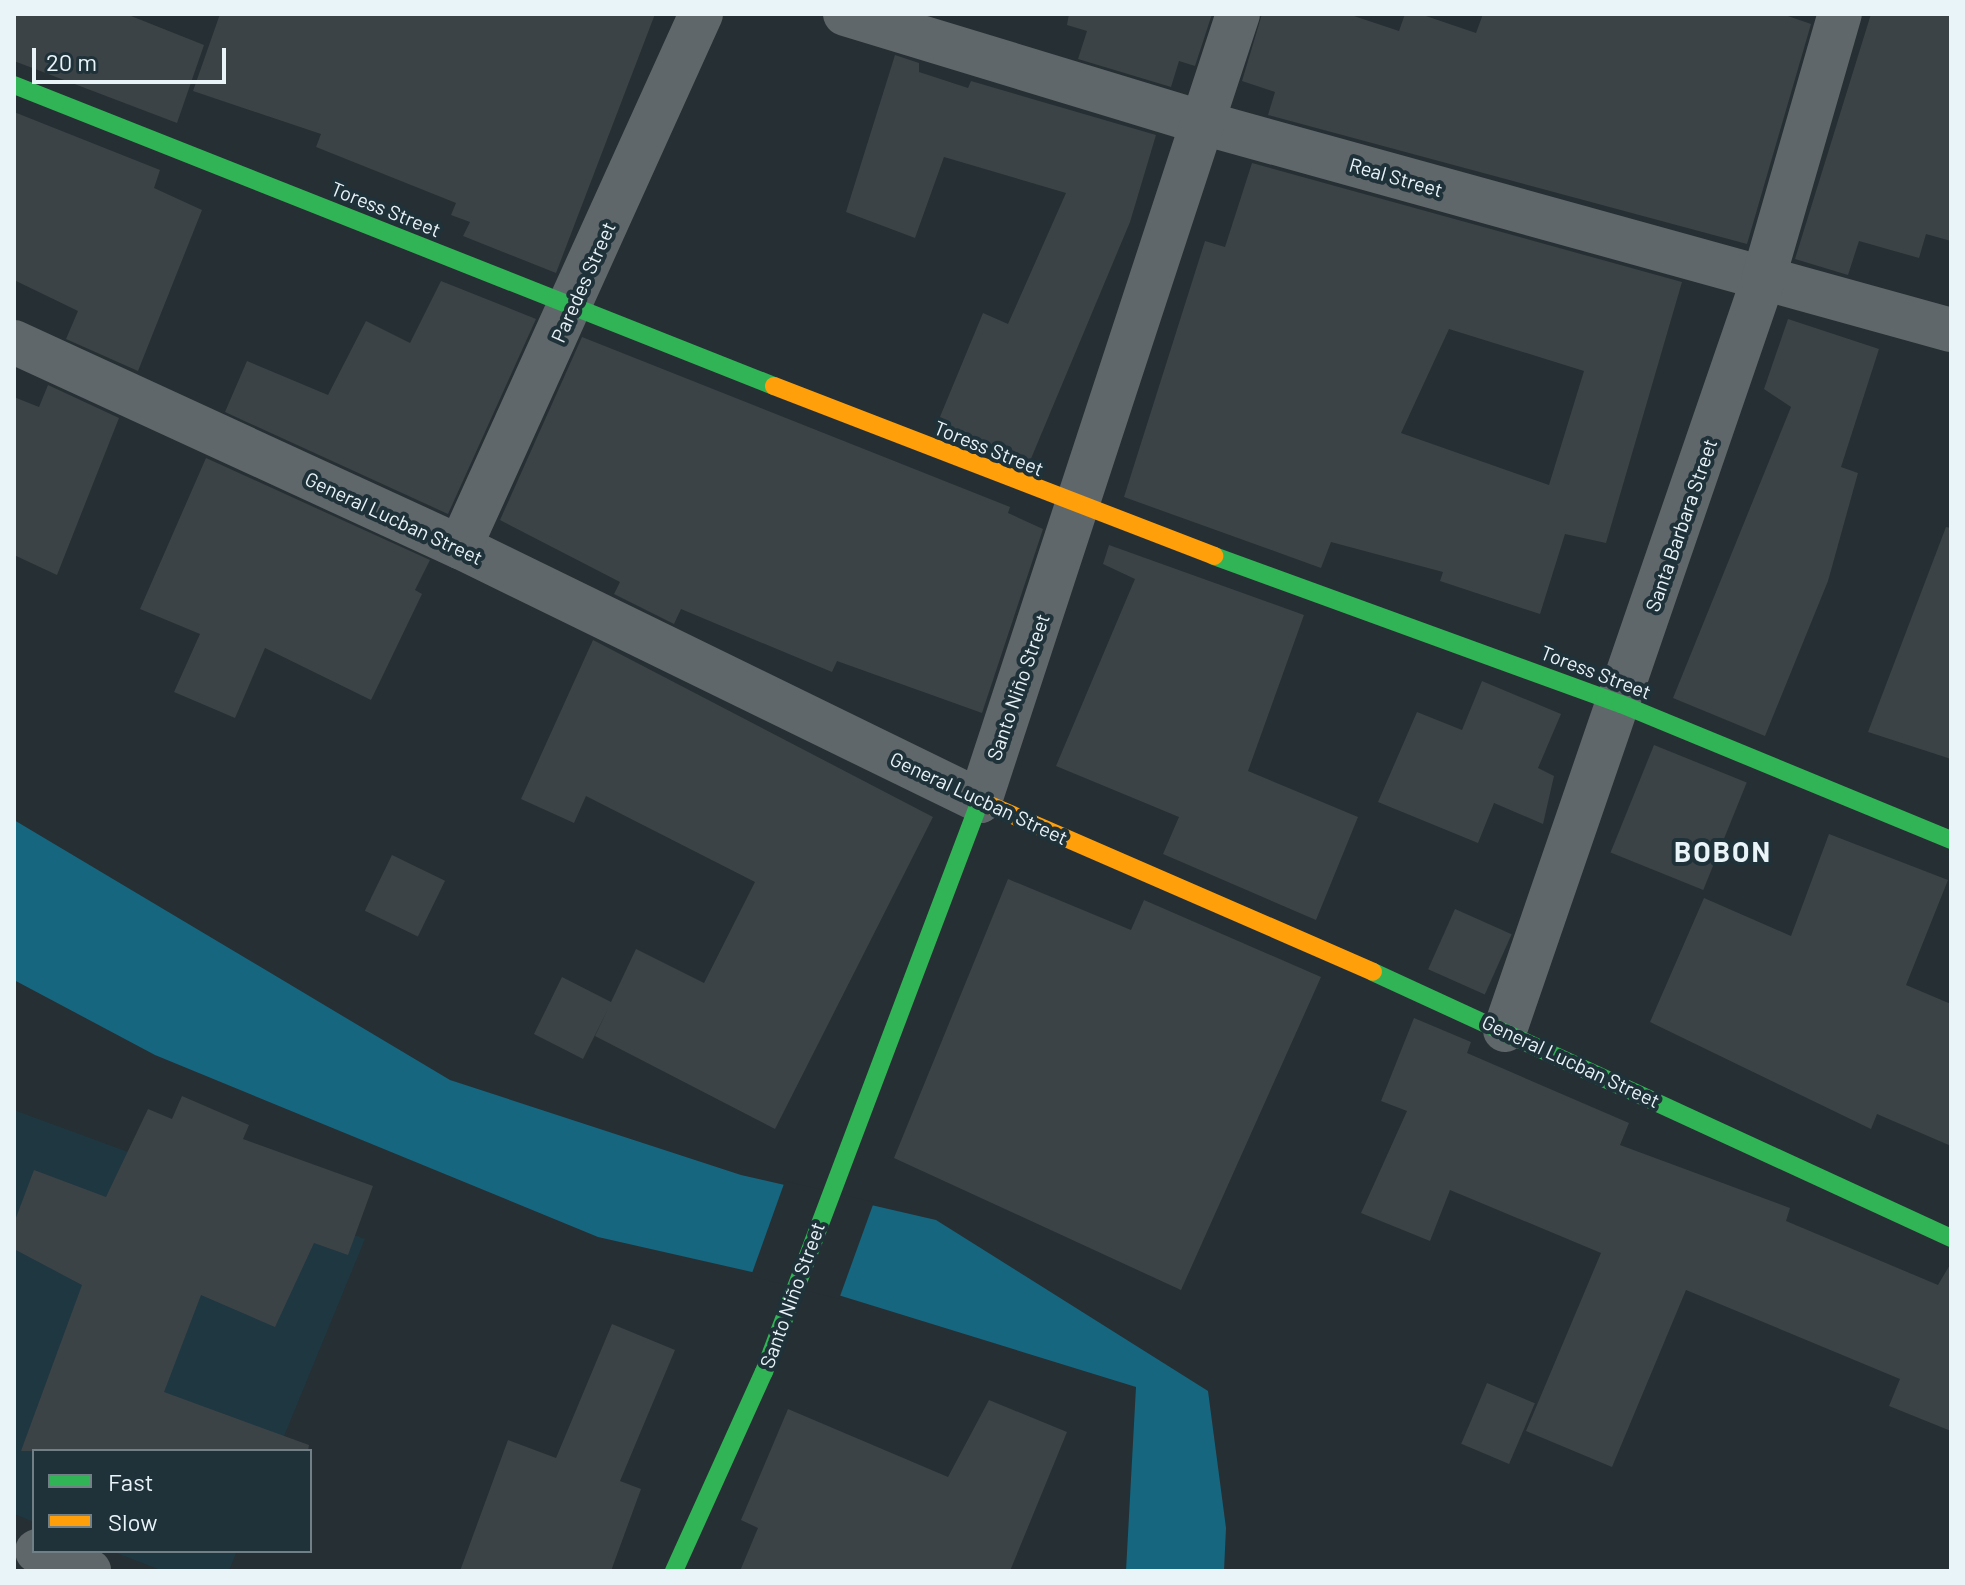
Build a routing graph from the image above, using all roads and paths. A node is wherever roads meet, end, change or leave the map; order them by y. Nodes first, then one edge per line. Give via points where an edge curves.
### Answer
1 (701, 14) edge
2 (845, 14) edge
3 (1238, 14) edge
4 (1840, 14) edge
5 (14, 85) edge
6 (1203, 123) junction
7 (1763, 280) junction
8 (572, 306) junction
9 (1951, 330) edge
10 (14, 342) edge
11 (1079, 507) junction
12 (460, 547) junction
13 (1621, 704) junction
14 (980, 801) junction
15 (1951, 840) edge
16 (1505, 1030) junction
17 (1951, 1238) edge
18 (674, 1571) edge

1 - 8 street, Paredes Street
2 - 6 street, Real Street
3 - 6 street, Santo Niño Street
4 - 7 street, Santa Barbara Street
5 - 8 street, Toress Street
6 - 7 street, Real Street
6 - 11 street, Santo Niño Street
7 - 9 street, Real Street
7 - 13 street, Santa Barbara Street
8 - 11 street, Toress Street
8 - 12 street, Paredes Street
10 - 12 street, General Lucban Street
11 - 13 street, Toress Street
11 - 14 street, Santo Niño Street
12 - 14 street, General Lucban Street
13 - 15 street, Toress Street
13 - 16 street, Santa Barbara Street
14 - 16 street, General Lucban Street
14 - 18 street, Santo Niño Street via 876,1064 764,1372
16 - 17 street, General Lucban Street

